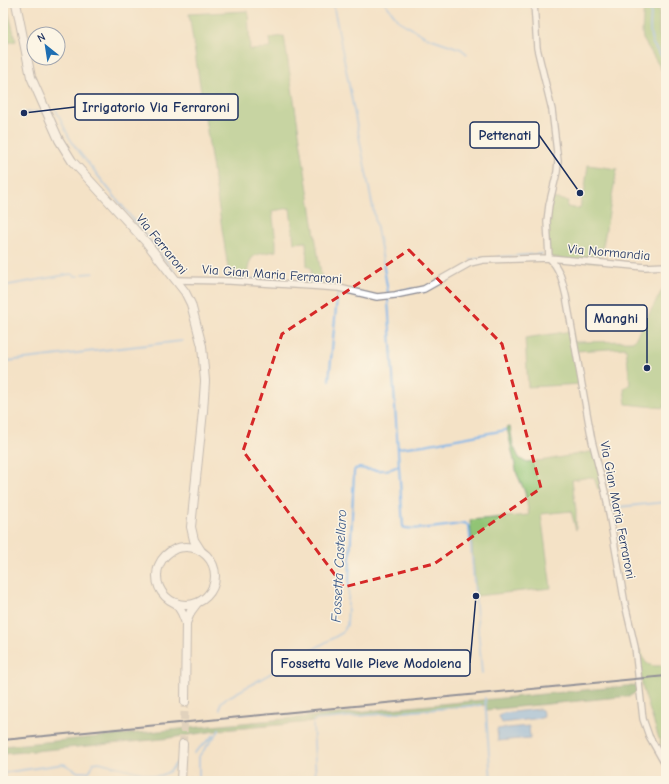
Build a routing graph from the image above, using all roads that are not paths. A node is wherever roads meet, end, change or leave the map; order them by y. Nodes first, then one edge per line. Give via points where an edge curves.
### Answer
1 (16, 3) edge
2 (534, 3) edge
3 (549, 258) junction
4 (666, 266) edge
5 (176, 280) junction
6 (191, 526) junction
7 (180, 547) junction
8 (201, 551) junction
9 (176, 603) junction
10 (197, 603) junction
11 (186, 623) junction
12 (185, 702) tunnel mouth
13 (183, 744) tunnel mouth
14 (666, 766) edge
15 (181, 781) edge

1 - 5 main road, Via Ferraroni via 31,77 59,140 72,161 129,222
2 - 3 street via 538,54 552,110 558,160 547,221
3 - 4 street, Via Normandia via 645,267
3 - 5 street, Via Gian Maria Ferraroni via 476,261 429,286 390,296 374,297 338,288
3 - 14 street, Via Gian Maria Ferraroni via 561,276 566,296 592,441 606,496 635,647 643,719
5 - 6 main road, Via Ferraroni via 191,304 202,346 204,368 203,411
6 - 7 main road, Via Ferraroni
6 - 8 main road, Via Ferraroni via 194,540
7 - 8 main road via 191,547
7 - 9 main road via 166,554 157,574 163,594
8 - 10 main road via 212,562 215,578 210,593
9 - 10 main road
9 - 11 main road
10 - 11 main road
11 - 12 main road
13 - 15 main road

